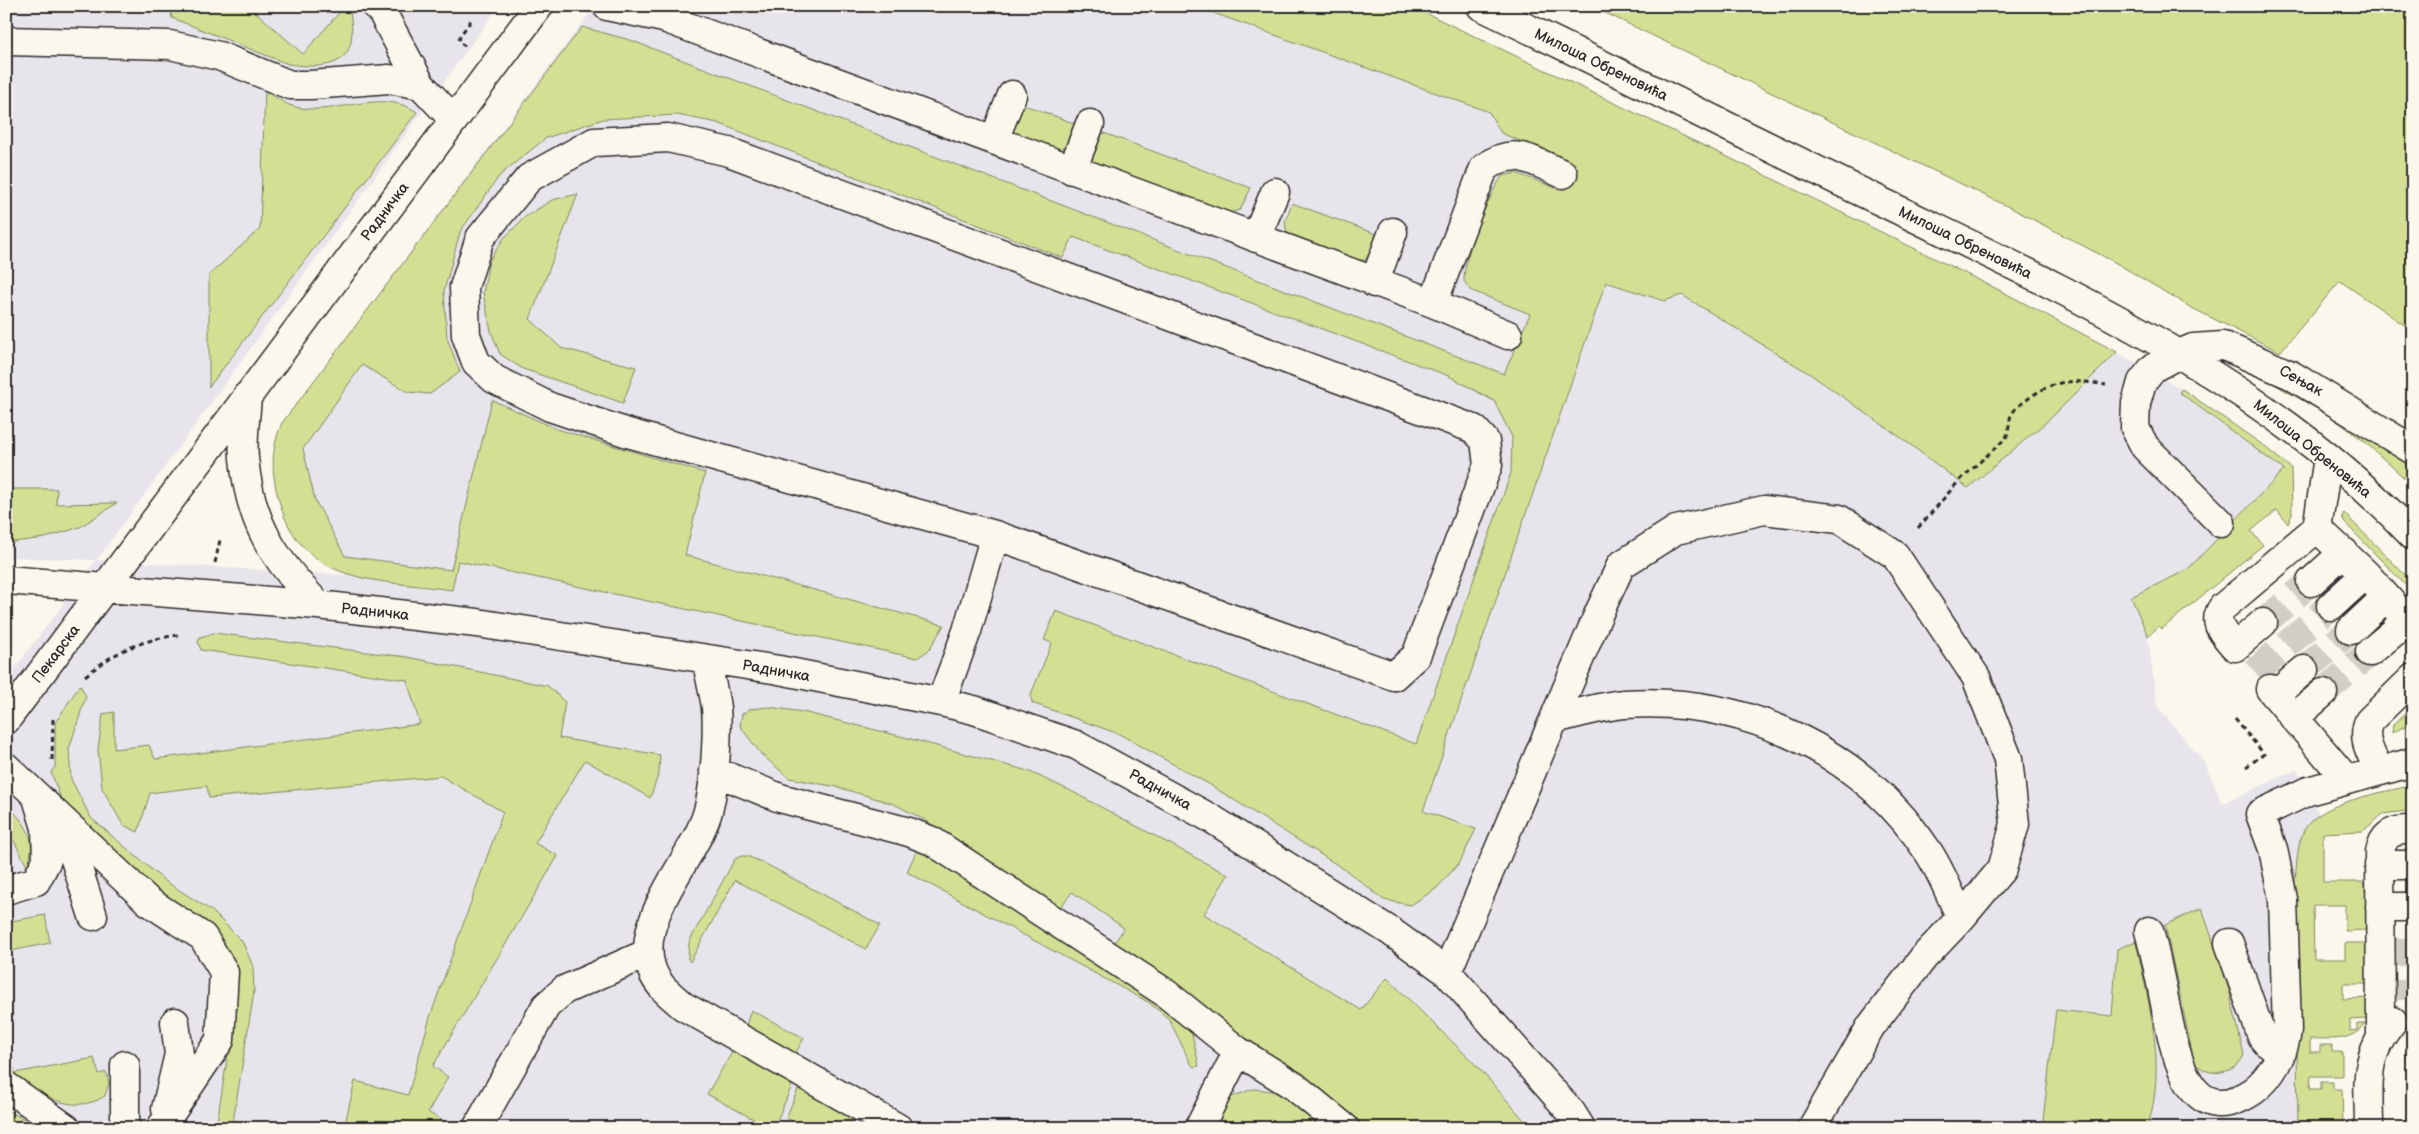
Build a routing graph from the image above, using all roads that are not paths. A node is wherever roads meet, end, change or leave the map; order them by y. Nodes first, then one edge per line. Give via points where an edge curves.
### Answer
1 (376, 6) edge
2 (539, 6) edge
3 (607, 6) edge
4 (1481, 6) edge
5 (670, 12) edge
6 (6, 41) edge
7 (421, 84) junction
8 (1012, 95) dead end
9 (453, 119) junction
10 (1090, 124) dead end
11 (994, 140) junction
12 (1072, 170) junction
13 (1563, 174) dead end
14 (1275, 192) dead end
15 (1393, 232) dead end
16 (1256, 238) junction
17 (1374, 283) junction
18 (1433, 303) junction
19 (1508, 335) dead end
20 (2178, 354) junction
21 (247, 396) junction
22 (2413, 450) edge
23 (2328, 458) junction
24 (2221, 523) dead end
25 (2317, 528) junction
26 (995, 535) junction
27 (2413, 536) edge
28 (2344, 552) junction
29 (2366, 574) junction
30 (6, 580) edge
31 (2311, 582) tunnel mouth
32 (106, 587) junction
33 (2386, 597) junction
34 (318, 605) junction
35 (2331, 606) tunnel mouth
36 (2409, 622) edge
37 (2263, 623) tunnel mouth
38 (2352, 630) tunnel mouth
39 (2370, 652) tunnel mouth
40 (707, 660) junction
41 (2304, 670) tunnel mouth
42 (2413, 678) edge
43 (2323, 693) tunnel mouth
44 (941, 702) junction
45 (2294, 718) junction
46 (1554, 719) junction
47 (6, 720) edge
48 (2413, 755) edge
49 (2413, 762) edge
50 (6, 768) edge
51 (714, 771) junction
52 (2379, 771) junction
53 (2347, 780) junction
54 (37, 798) junction
55 (64, 823) junction
56 (2407, 830) dead end
57 (2379, 865) junction
58 (2407, 865) dead end
59 (6, 890) edge
60 (148, 901) junction
61 (2397, 907) edge
62 (93, 916) dead end
63 (1961, 918) junction
64 (2150, 931) dead end
65 (161, 936) dead end
66 (2398, 938) tunnel mouth
67 (2229, 944) dead end
68 (648, 953) junction
69 (1447, 972) junction
70 (2404, 1010) tunnel mouth
71 (175, 1022) dead end
72 (2381, 1035) junction
73 (1238, 1051) junction
74 (2282, 1052) junction
75 (125, 1065) dead end
76 (6, 1086) edge
77 (161, 1127) edge
78 (66, 1128) edge
79 (125, 1128) edge
80 (477, 1128) edge
81 (898, 1128) edge
82 (1198, 1128) edge
83 (1345, 1128) edge
84 (1582, 1128) edge
85 (1812, 1128) edge
86 (2369, 1128) edge

1 - 7 street
2 - 9 street, Радничка
3 - 5 street
4 - 20 street, Милоша Обреновића via 1994,256
5 - 11 street
6 - 7 street via 170,45 219,56 290,84 389,79
7 - 9 street
8 - 11 street
9 - 21 street, Радничка
10 - 12 street
11 - 12 street
12 - 16 street
13 - 18 street via 1518,156 1505,156 1484,168
14 - 16 street
15 - 17 street
16 - 17 street
17 - 18 street
18 - 19 street
20 - 22 street, Сењак via 2193,348 2223,346 2244,354 2321,392
20 - 23 street, Милоша Обреновића via 2232,387
20 - 24 street, Сењак via 2153,368 2142,382 2136,402 2135,428 2145,447
21 - 32 street, Радничка
21 - 34 street via 244,457 251,501 264,536 288,574
23 - 25 street
23 - 27 street, Милоша Обреновића
25 - 28 street
25 - 37 street via 2219,612 2217,624 2235,647
26 - 26 street via 1394,676 1416,656 1488,465 1485,441 1474,429 748,159 668,138 594,142 529,178 480,238 464,287 466,335 476,362 494,379 550,406 628,433
26 - 44 street via 967,632
28 - 29 street
28 - 31 street
29 - 33 street
29 - 35 street
30 - 32 street, Радничка
32 - 34 street, Радничка
32 - 47 street, Пекарска
33 - 36 street
33 - 38 street
34 - 40 street, Радничка via 477,623
36 - 39 street
40 - 44 street, Радничка via 779,670
40 - 51 street via 716,708
41 - 45 street via 2273,692
42 - 52 street via 2369,720 2366,728 2366,741
43 - 45 street
44 - 69 street, Радничка via 1076,745 1212,819 1390,931
45 - 53 street
46 - 63 street via 1623,704 1695,706 1765,722 1829,753 1885,798 1930,854
46 - 63 street via 1621,564 1676,530 1764,510 1839,519 1895,555 1976,677 2008,759 2015,824 2002,869
46 - 69 street
48 - 52 street
49 - 52 street
50 - 54 street
51 - 68 street via 709,808 660,901
51 - 73 street via 780,798 932,841 1164,992
52 - 53 street
53 - 74 street via 2308,792 2260,814 2274,849 2283,899 2287,1030
54 - 55 street
54 - 59 street via 46,828 47,860 36,880
55 - 60 street
55 - 62 street
56 - 57 street via 2393,832 2384,839
57 - 58 street
57 - 61 street
60 - 65 street
60 - 77 street via 203,937 224,972 220,1040
61 - 66 street
61 - 72 street
63 - 85 street via 1924,957 1871,1026
64 - 74 street via 2178,1061 2196,1094 2214,1103 2232,1102 2248,1094 2267,1077
67 - 74 street via 2262,1037
68 - 80 street via 564,990 546,1006
68 - 81 street via 662,987 683,1006
69 - 84 street, Радничка
70 - 72 street
71 - 77 street via 178,1054
72 - 86 street via 2373,1049 2370,1064
73 - 82 street
73 - 83 street via 1294,1086
75 - 79 street
76 - 78 street

